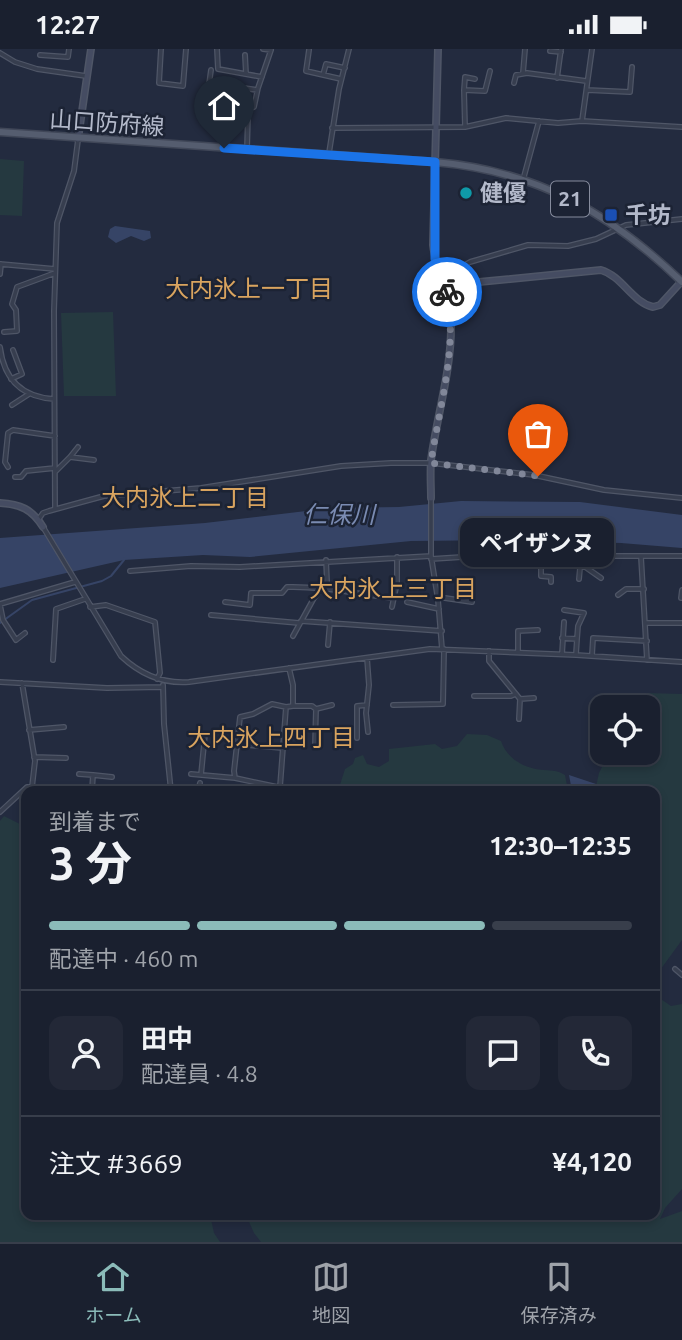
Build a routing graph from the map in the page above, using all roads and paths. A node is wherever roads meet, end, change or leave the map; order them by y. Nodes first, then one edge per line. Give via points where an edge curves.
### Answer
1 (69, 49) edge
2 (91, 49) edge
3 (161, 49) edge
4 (186, 49) edge
5 (217, 49) edge
6 (264, 49) edge
7 (349, 49) edge
8 (438, 49) edge
9 (525, 49) edge
10 (592, 49) edge
11 (309, 50) edge
12 (561, 50) edge
13 (550, 51) dead end
14 (0, 53) edge
15 (40, 55) dead end
16 (245, 55) dead end
17 (632, 67) dead end
18 (345, 68) junction
19 (211, 70) dead end
20 (490, 71) dead end
21 (523, 73) junction
22 (246, 74) junction
23 (323, 75) junction
24 (86, 76) junction
25 (262, 76) junction
26 (557, 78) junction
27 (341, 79) junction
28 (475, 79) dead end
29 (586, 81) junction
30 (209, 83) junction
31 (514, 83) dead end
32 (257, 90) junction
33 (464, 90) junction
34 (587, 90) junction
35 (207, 99) junction
36 (249, 109) junction
37 (205, 111) dead end
38 (539, 121) junction
39 (582, 121) junction
40 (465, 127) junction
41 (682, 127) edge
42 (332, 128) junction
43 (436, 128) junction
44 (0, 132) edge
45 (78, 139) junction
46 (247, 149) junction
47 (329, 155) junction
48 (435, 162) junction
49 (523, 180) junction
50 (682, 219) edge
51 (620, 228) junction
52 (1, 264) edge
53 (55, 271) junction
54 (0, 274) edge
55 (442, 278) junction
56 (682, 282) edge
57 (448, 294) junction
58 (4, 333) dead end
59 (0, 347) edge
60 (16, 353) dead end
61 (11, 379) junction
62 (29, 394) junction
63 (54, 398) junction
64 (12, 405) dead end
65 (55, 436) junction
66 (78, 447) dead end
67 (70, 457) junction
68 (85, 459) junction
69 (94, 460) dead end
70 (431, 463) junction
71 (84, 466) dead end
72 (8, 467) dead end
73 (55, 470) junction
74 (15, 477) dead end
75 (431, 498) joint
76 (682, 498) edge
77 (0, 503) edge
78 (55, 509) junction
79 (38, 520) junction
80 (43, 529) joint
81 (431, 556) junction
82 (541, 556) junction
83 (397, 557) junction
84 (581, 557) junction
85 (641, 557) junction
86 (682, 557) edge
87 (326, 560) junction
88 (581, 564) junction
89 (130, 572) dead end
90 (601, 578) dead end
91 (579, 579) dead end
92 (75, 582) junction
93 (551, 582) dead end
94 (321, 587) junction
95 (643, 589) junction
96 (682, 590) edge
97 (618, 595) dead end
98 (438, 597) junction
99 (393, 598) junction
100 (681, 598) edge
101 (85, 599) junction
102 (225, 602) dead end
103 (407, 602) dead end
104 (472, 602) dead end
105 (0, 604) edge
106 (90, 607) junction
107 (392, 607) dead end
108 (439, 609) junction
109 (564, 610) dead end
110 (211, 615) dead end
111 (300, 622) junction
112 (330, 622) junction
113 (564, 622) dead end
114 (645, 623) junction
115 (682, 623) edge
116 (538, 630) dead end
117 (442, 631) junction
118 (25, 633) dead end
119 (293, 636) dead end
120 (562, 638) junction
121 (577, 639) junction
122 (647, 641) junction
123 (328, 645) dead end
124 (443, 649) junction
125 (489, 651) junction
126 (518, 652) junction
127 (562, 654) junction
128 (576, 655) junction
129 (592, 656) junction
130 (367, 658) junction
131 (53, 660) dead end
132 (647, 660) junction
133 (682, 662) edge
134 (289, 668) junction
135 (158, 679) junction
136 (163, 681) junction
137 (0, 682) edge
138 (22, 683) junction
139 (163, 687) junction
140 (516, 694) junction
141 (474, 696) dead end
142 (534, 698) dead end
143 (520, 699) junction
144 (332, 705) dead end
145 (367, 705) junction
146 (393, 705) dead end
147 (293, 706) junction
148 (286, 707) junction
149 (316, 709) junction
150 (519, 719) dead end
151 (64, 727) dead end
152 (29, 730) junction
153 (368, 732) dead end
154 (205, 734) dead end
155 (357, 738) dead end
156 (236, 744) junction
157 (315, 746) dead end
158 (284, 748) junction
159 (34, 757) junction
160 (66, 758) dead end
161 (79, 774) dead end
162 (191, 774) dead end
163 (93, 775) junction
164 (201, 775) junction
165 (111, 777) dead end
166 (235, 778) junction
167 (200, 783) dead end
168 (32, 786) edge
169 (92, 786) edge
170 (171, 786) edge
171 (199, 786) edge
172 (275, 786) edge
173 (280, 786) edge
174 (21, 791) edge
175 (0, 812) edge
176 (675, 969) dead end
177 (682, 975) edge

1 - 15 street via 68,57
2 - 24 street
3 - 4 street via 159,83 183,86
5 - 22 street via 218,69
6 - 25 street via 271,50
7 - 18 street
8 - 43 street
9 - 21 street
10 - 29 street
11 - 23 street via 306,71
12 - 13 street
12 - 26 street
14 - 24 street via 37,69
16 - 22 street
17 - 34 street via 630,92
18 - 23 street via 326,64
18 - 27 street
19 - 30 street
20 - 33 street via 485,91
21 - 26 street
21 - 31 street via 516,75
22 - 25 street
23 - 27 street
24 - 45 street
25 - 32 street
26 - 29 street
27 - 42 street
28 - 33 street via 465,77
29 - 34 street
30 - 32 street
30 - 35 street
32 - 36 street via 254,107
33 - 40 street
34 - 39 street
35 - 36 street via 247,104
35 - 37 street
36 - 46 street
38 - 39 street
38 - 40 street via 506,118
38 - 49 street
39 - 41 street
40 - 43 street
42 - 43 street
42 - 47 street
43 - 48 street
44 - 45 main road, 山口防府線 / 21
45 - 46 main road, 山口防府線 / 21
45 - 53 street via 74,171 57,223
46 - 47 main road, 山口防府線 / 21
47 - 48 main road, 山口防府線 / 21
48 - 49 main road, 山口防府線 / 21
48 - 55 street via 433,244
49 - 51 main road, 山口防府線 / 21 via 572,200
50 - 51 street
51 - 55 street via 568,246 528,245 470,262
51 - 56 main road, 山口防府線 / 21
52 - 53 street
52 - 54 street
53 - 58 street via 17,287 12,304 17,331
53 - 63 street
55 - 57 street
56 - 57 street via 653,307 601,270 479,282
57 - 70 street via 450,342
59 - 61 street
60 - 61 street via 22,374
61 - 62 street
62 - 63 street
62 - 64 street
63 - 65 street
65 - 72 street via 8,433
65 - 73 street
66 - 67 street
67 - 68 street
67 - 73 street
68 - 69 street
68 - 71 street
70 - 75 street
70 - 76 street
70 - 78 street via 341,466 201,488 104,496
73 - 74 street via 26,471
73 - 78 street
75 - 81 street
77 - 79 street via 23,507
78 - 79 street
79 - 80 street
80 - 92 street
81 - 82 street
81 - 83 street
81 - 98 street
82 - 84 street
82 - 93 street via 541,576 551,577
83 - 87 street
83 - 99 street
84 - 85 street
84 - 88 street
85 - 86 street
85 - 95 street
87 - 89 street
87 - 94 street via 327,582
88 - 90 street
88 - 91 street
92 - 101 street
92 - 105 street
94 - 99 street
94 - 102 street via 251,593 250,605
94 - 111 street
95 - 97 street via 626,589
95 - 114 street
96 - 100 street
98 - 104 street
98 - 108 street
99 - 107 street
101 - 106 street
101 - 131 street via 56,609
103 - 108 street
105 - 118 street via 16,640
106 - 135 street via 121,656
106 - 135 street via 107,605 155,622
108 - 117 street
109 - 121 street via 584,613
110 - 111 street
111 - 112 street
111 - 119 street
112 - 117 street
112 - 123 street
113 - 120 street
114 - 115 street
114 - 122 street
116 - 126 street via 518,631
117 - 124 street
120 - 121 street
120 - 127 street
121 - 128 street
122 - 129 street via 593,638
122 - 132 street
124 - 125 street
124 - 130 street
124 - 146 street via 443,704
125 - 126 street
125 - 140 street via 489,661
126 - 127 street
127 - 128 street
128 - 129 street
129 - 132 street
130 - 134 street
130 - 145 street
132 - 133 street
134 - 136 street via 189,682
134 - 147 street
135 - 136 street
136 - 139 street
137 - 138 street
138 - 139 street
138 - 152 street
139 - 170 street
140 - 141 street
140 - 143 street
142 - 143 street
143 - 150 street
144 - 149 street
145 - 153 street
145 - 155 street via 358,706
147 - 148 street
147 - 149 street
148 - 156 street via 272,703 240,717
148 - 158 street
149 - 157 street
151 - 152 street
152 - 159 street
154 - 164 street
156 - 158 street
156 - 166 street
158 - 173 street
159 - 160 street
159 - 168 street
161 - 163 street
162 - 164 street
163 - 165 street
163 - 169 street
164 - 166 street
166 - 172 street
167 - 171 street
174 - 175 street
176 - 177 street

